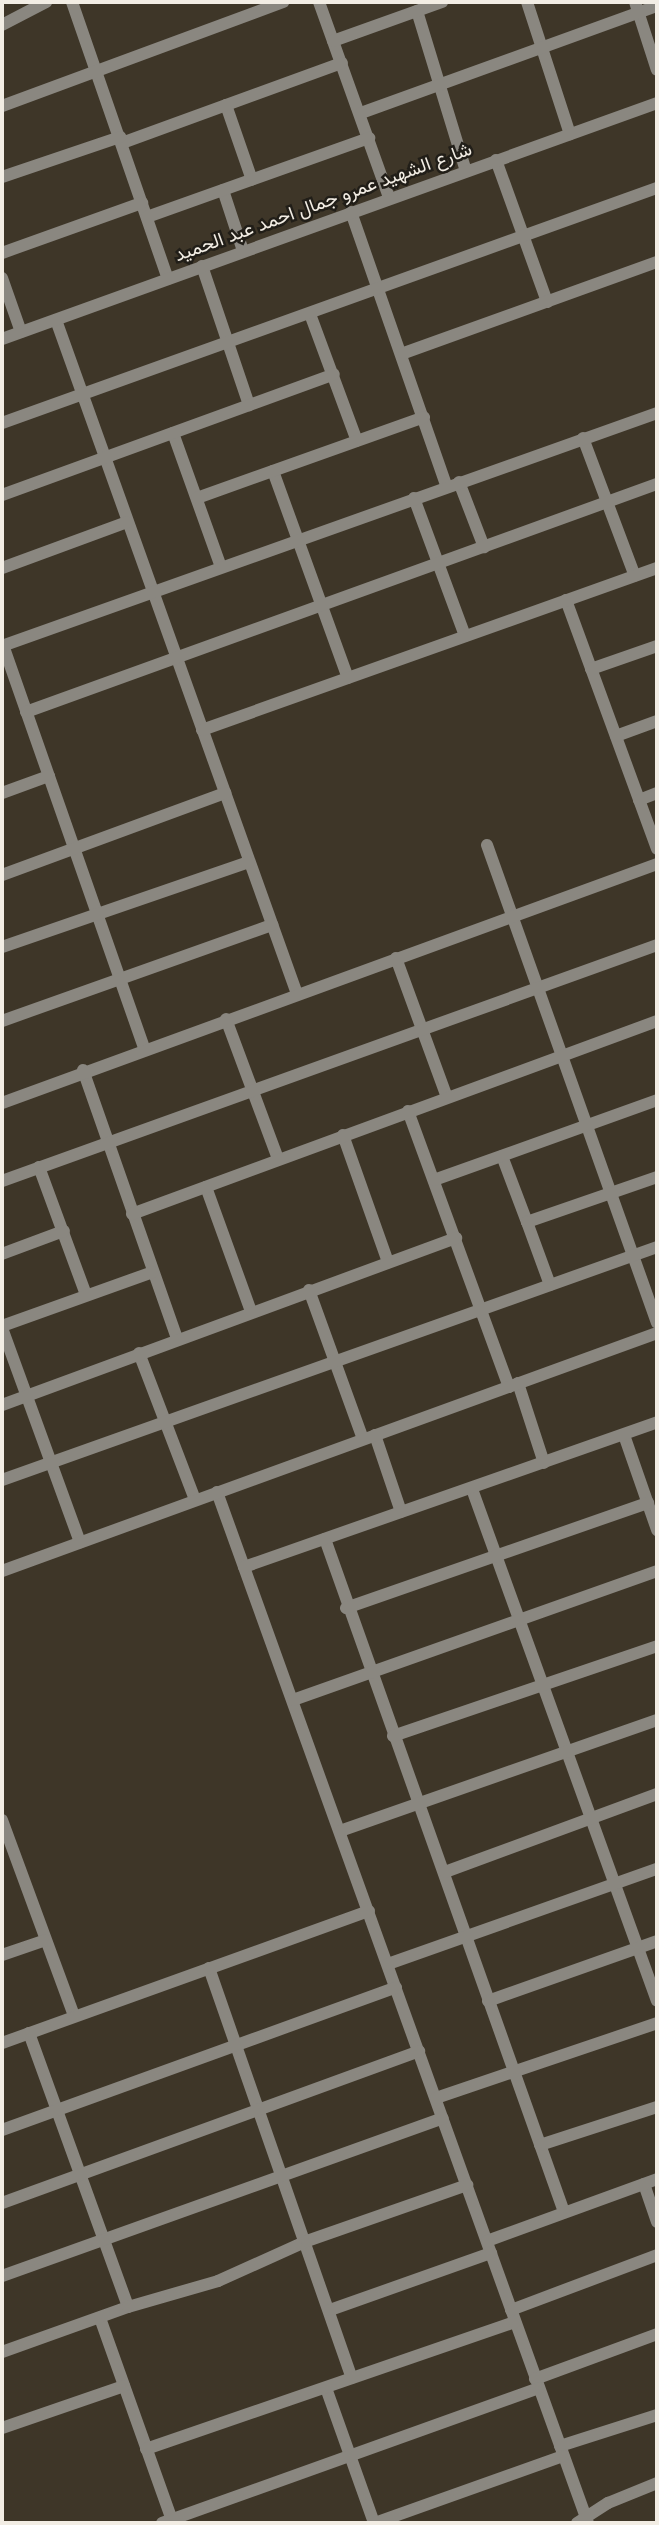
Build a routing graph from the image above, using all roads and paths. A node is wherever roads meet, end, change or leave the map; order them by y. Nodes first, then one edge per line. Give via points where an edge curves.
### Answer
1 (46, 2) edge
2 (72, 2) edge
3 (283, 2) edge
4 (319, 2) edge
5 (442, 2) edge
6 (527, 2) edge
7 (657, 6) edge
8 (637, 7) edge
9 (417, 11) junction
10 (2, 25) edge
11 (333, 41) junction
12 (542, 48) junction
13 (342, 63) junction
14 (97, 69) junction
15 (657, 70) edge
16 (440, 85) junction
17 (657, 103) edge
18 (226, 105) junction
19 (2, 106) edge
20 (361, 113) junction
21 (570, 134) junction
22 (369, 138) junction
23 (121, 140) junction
24 (496, 160) junction
25 (466, 171) junction
26 (2, 177) edge
27 (252, 180) junction
28 (657, 188) edge
29 (223, 190) junction
30 (389, 198) junction
31 (142, 202) junction
32 (352, 212) junction
33 (147, 217) junction
34 (524, 236) junction
35 (243, 251) junction
36 (2, 253) edge
37 (657, 262) edge
38 (202, 266) junction
39 (2, 278) edge
40 (168, 279) junction
41 (380, 287) junction
42 (547, 302) junction
43 (310, 314) junction
44 (56, 320) junction
45 (21, 332) junction
46 (2, 339) edge
47 (229, 342) junction
48 (404, 353) junction
49 (334, 374) junction
50 (82, 395) junction
51 (250, 405) junction
52 (657, 413) edge
53 (424, 416) junction
54 (2, 424) edge
55 (173, 433) junction
56 (583, 438) junction
57 (357, 442) junction
58 (104, 458) junction
59 (273, 471) junction
60 (453, 484) junction
61 (657, 484) edge
62 (2, 495) edge
63 (197, 498) junction
64 (414, 498) junction
65 (607, 502) junction
66 (127, 522) junction
67 (298, 539) junction
68 (484, 547) junction
69 (438, 564) junction
70 (221, 567) junction
71 (657, 568) edge
72 (2, 569) edge
73 (635, 576) junction
74 (152, 592) junction
75 (565, 600) junction
76 (322, 607) junction
77 (465, 636) junction
78 (2, 645) edge
79 (657, 646) edge
80 (176, 658) junction
81 (591, 669) junction
82 (348, 678) junction
83 (26, 712) junction
84 (657, 721) edge
85 (202, 730) junction
86 (616, 736) junction
87 (49, 776) junction
88 (2, 793) edge
89 (225, 793) junction
90 (657, 793) edge
91 (639, 800) junction
92 (487, 845) dead end
93 (74, 847) junction
94 (657, 849) edge
95 (249, 862) junction
96 (657, 864) edge
97 (2, 875) edge
98 (97, 913) junction
99 (513, 916) junction
100 (272, 925) junction
101 (657, 945) edge
102 (2, 947) edge
103 (396, 958) junction
104 (119, 976) junction
105 (538, 988) junction
106 (297, 994) junction
107 (226, 1019) junction
108 (2, 1021) edge
109 (657, 1021) edge
110 (422, 1030) junction
111 (144, 1048) junction
112 (562, 1055) junction
113 (83, 1070) junction
114 (253, 1090) junction
115 (447, 1097) junction
116 (657, 1100) edge
117 (2, 1103) edge
118 (408, 1111) junction
119 (587, 1125) junction
120 (343, 1135) junction
121 (108, 1143) junction
122 (502, 1156) junction
123 (278, 1159) junction
124 (39, 1167) junction
125 (657, 1177) edge
126 (434, 1180) junction
127 (2, 1181) edge
128 (206, 1187) junction
129 (611, 1194) junction
130 (132, 1214) junction
131 (527, 1222) junction
132 (64, 1231) junction
133 (456, 1238) junction
134 (657, 1247) edge
135 (2, 1254) edge
136 (633, 1255) junction
137 (388, 1262) junction
138 (153, 1272) junction
139 (550, 1285) junction
140 (309, 1290) junction
141 (86, 1296) junction
142 (481, 1308) junction
143 (251, 1311) junction
144 (657, 1323) edge
145 (2, 1327) edge
146 (657, 1333) edge
147 (177, 1338) junction
148 (139, 1353) junction
149 (335, 1361) junction
150 (513, 1385) junction
151 (26, 1396) junction
152 (2, 1405) edge
153 (657, 1422) edge
154 (165, 1423) junction
155 (624, 1435) junction
156 (369, 1437) junction
157 (48, 1463) junction
158 (544, 1463) junction
159 (2, 1480) edge
160 (472, 1489) junction
161 (217, 1492) junction
162 (194, 1500) junction
163 (648, 1503) junction
164 (401, 1511) junction
165 (657, 1530) edge
166 (325, 1539) junction
167 (80, 1542) junction
168 (497, 1558) junction
169 (244, 1567) junction
170 (2, 1571) edge
171 (657, 1571) edge
172 (346, 1608) junction
173 (521, 1623) junction
174 (657, 1646) edge
175 (370, 1674) junction
176 (543, 1687) junction
177 (293, 1700) junction
178 (657, 1720) edge
179 (393, 1736) junction
180 (567, 1752) junction
181 (657, 1794) edge
182 (417, 1803) junction
183 (591, 1818) junction
184 (2, 1820) edge
185 (340, 1831) junction
186 (657, 1869) edge
187 (445, 1872) junction
188 (614, 1884) junction
189 (369, 1911) junction
190 (466, 1936) junction
191 (46, 1940) junction
192 (657, 1941) edge
193 (637, 1948) junction
194 (2, 1955) edge
195 (388, 1964) junction
196 (209, 1968) junction
197 (396, 1987) junction
198 (488, 2001) junction
199 (657, 2001) edge
200 (74, 2016) junction
201 (657, 2023) edge
202 (29, 2033) junction
203 (2, 2043) edge
204 (240, 2047) junction
205 (419, 2051) junction
206 (513, 2071) junction
207 (436, 2098) junction
208 (657, 2107) edge
209 (260, 2109) junction
210 (58, 2111) junction
211 (443, 2118) junction
212 (2, 2130) edge
213 (540, 2146) junction
214 (284, 2175) junction
215 (81, 2176) junction
216 (657, 2179) edge
217 (644, 2184) junction
218 (467, 2185) junction
219 (2, 2203) edge
220 (564, 2212) junction
221 (657, 2222) edge
222 (307, 2241) junction
223 (104, 2242) junction
224 (489, 2247) junction
225 (657, 2255) edge
226 (2, 2276) edge
227 (128, 2307) junction
228 (330, 2310) junction
229 (513, 2316) junction
230 (100, 2318) junction
231 (657, 2334) edge
232 (2, 2353) edge
233 (352, 2378) junction
234 (537, 2384) junction
235 (124, 2386) junction
236 (326, 2388) junction
237 (657, 2415) edge
238 (2, 2428) edge
239 (146, 2449) junction
240 (561, 2451) junction
241 (349, 2457) junction
242 (657, 2483) edge
243 (169, 2522) edge
244 (584, 2522) edge
245 (374, 2523) edge

1 - 10 street
2 - 14 street
3 - 14 street
4 - 11 street
5 - 9 street
6 - 12 street
7 - 8 street
8 - 12 street
8 - 15 street
9 - 11 street
9 - 16 street
11 - 13 street
12 - 16 street
12 - 21 street
13 - 18 street
13 - 20 street
14 - 19 street
14 - 23 street
16 - 20 street
16 - 25 street
17 - 21 street, شارع الشهيد عمرو جمال احمد عبد الحميد
18 - 23 street
18 - 27 street
20 - 22 street
21 - 24 street, شارع الشهيد عمرو جمال احمد عبد الحميد
22 - 27 street
22 - 30 street
23 - 26 street
23 - 31 street
24 - 25 street, شارع الشهيد عمرو جمال احمد عبد الحميد
24 - 34 street
25 - 30 street, شارع الشهيد عمرو جمال احمد عبد الحميد
27 - 29 street
28 - 34 street
29 - 33 street
29 - 35 street
30 - 32 street, شارع الشهيد عمرو جمال احمد عبد الحميد
31 - 33 street
31 - 36 street
32 - 35 street, شارع الشهيد عمرو جمال احمد عبد الحميد
32 - 41 street
33 - 40 street
34 - 41 street
34 - 42 street
35 - 38 street, شارع الشهيد عمرو جمال احمد عبد الحميد
37 - 42 street
38 - 40 street, شارع الشهيد عمرو جمال احمد عبد الحميد
38 - 47 street
39 - 45 street
40 - 44 street, شارع الشهيد عمرو جمال احمد عبد الحميد
41 - 43 street
41 - 48 street
42 - 48 street
43 - 47 street
43 - 49 street
44 - 45 street, شارع الشهيد عمرو جمال احمد عبد الحميد
44 - 50 street
45 - 46 street, شارع الشهيد عمرو جمال احمد عبد الحميد
47 - 50 street
47 - 51 street
48 - 53 street
49 - 51 street
49 - 57 street
50 - 54 street
50 - 58 street
51 - 55 street
52 - 56 street
53 - 57 street
53 - 60 street
55 - 58 street
55 - 63 street
56 - 60 street
56 - 65 street
57 - 59 street
58 - 62 street
58 - 66 street
59 - 63 street
59 - 67 street
60 - 64 street
60 - 68 street
61 - 65 street
63 - 70 street
64 - 67 street
64 - 69 street
65 - 68 street
65 - 73 street
66 - 72 street
66 - 74 street
67 - 70 street
67 - 76 street
68 - 69 street
69 - 76 street
69 - 77 street
70 - 74 street
71 - 73 street
73 - 75 street
74 - 78 street
74 - 80 street
75 - 77 street
75 - 81 street
76 - 80 street
76 - 82 street
77 - 82 street
78 - 83 street
79 - 81 street
80 - 83 street
80 - 85 street
81 - 86 street
82 - 85 street
83 - 87 street
84 - 86 street
85 - 89 street
86 - 91 street
87 - 88 street
87 - 93 street
89 - 93 street
89 - 95 street
90 - 91 street
91 - 94 street
92 - 99 street
93 - 97 street
93 - 98 street
95 - 98 street
95 - 100 street
96 - 99 street
98 - 102 street
98 - 104 street
99 - 103 street
99 - 105 street
100 - 104 street
100 - 106 street
101 - 105 street
103 - 106 street
103 - 110 street
104 - 108 street
104 - 111 street
105 - 110 street
105 - 112 street
106 - 107 street
107 - 111 street
107 - 114 street
109 - 112 street
110 - 114 street
110 - 115 street
111 - 113 street
112 - 115 street
112 - 119 street
113 - 117 street
113 - 121 street
114 - 121 street
114 - 123 street
115 - 118 street
116 - 119 street
118 - 120 street
118 - 126 street
119 - 122 street
119 - 129 street
120 - 123 street
120 - 137 street
121 - 124 street
121 - 130 street
122 - 126 street
122 - 131 street
123 - 128 street
124 - 127 street
124 - 132 street
125 - 129 street
126 - 133 street
128 - 130 street
128 - 143 street
129 - 131 street
129 - 136 street
130 - 138 street
131 - 139 street
132 - 135 street
132 - 141 street
133 - 137 street
133 - 142 street
134 - 136 street
136 - 139 street
136 - 144 street
137 - 140 street
138 - 141 street
138 - 147 street
139 - 142 street
140 - 143 street
140 - 149 street
141 - 145 street
142 - 149 street
142 - 150 street
143 - 147 street
145 - 151 street
146 - 150 street
147 - 148 street
148 - 151 street
148 - 154 street
149 - 154 street
149 - 156 street
150 - 156 street
150 - 158 street
151 - 152 street
151 - 157 street
153 - 155 street
154 - 157 street
154 - 162 street
155 - 158 street
155 - 163 street
156 - 161 street
156 - 164 street
157 - 159 street
157 - 167 street
158 - 160 street
160 - 164 street
160 - 168 street
161 - 162 street
161 - 169 street
162 - 167 street
163 - 165 street
163 - 168 street
164 - 166 street
166 - 169 street
166 - 172 street
167 - 170 street
168 - 172 street
168 - 173 street
169 - 177 street
171 - 173 street
172 - 175 street
173 - 175 street
173 - 176 street
174 - 176 street
175 - 177 street
175 - 179 street
176 - 179 street
176 - 180 street
177 - 185 street
178 - 180 street
179 - 182 street
180 - 182 street
180 - 183 street
181 - 183 street
182 - 185 street
182 - 187 street
183 - 187 street
183 - 188 street
184 - 191 street
185 - 189 street
186 - 188 street
187 - 190 street
188 - 190 street
188 - 193 street
189 - 195 street
189 - 196 street
190 - 195 street
190 - 198 street
191 - 194 street
191 - 200 street
192 - 193 street
193 - 198 street
193 - 199 street
195 - 197 street
196 - 200 street
196 - 204 street
197 - 204 street
197 - 205 street
198 - 206 street
200 - 202 street
201 - 206 street
202 - 203 street
202 - 210 street
204 - 209 street
204 - 210 street
205 - 207 street
205 - 209 street
206 - 207 street
206 - 213 street
207 - 211 street
208 - 213 street
209 - 214 street
209 - 215 street
210 - 212 street
210 - 215 street
211 - 214 street
211 - 218 street
213 - 220 street
214 - 222 street
214 - 223 street
215 - 219 street
215 - 223 street
216 - 217 street
217 - 220 street
217 - 221 street
218 - 222 street
218 - 224 street
220 - 224 street
222 - 227 street via 218,2281
222 - 228 street
223 - 226 street
223 - 227 street
224 - 228 street
224 - 229 street
225 - 229 street
227 - 230 street
228 - 233 street
229 - 233 street
229 - 234 street
230 - 232 street
230 - 235 street
231 - 234 street
233 - 236 street
234 - 240 street
234 - 241 street
235 - 238 street
235 - 239 street
236 - 239 street
236 - 241 street
237 - 240 street
239 - 243 street
240 - 244 street
240 - 245 street
241 - 243 street
241 - 245 street
242 - 244 street via 608,2503

